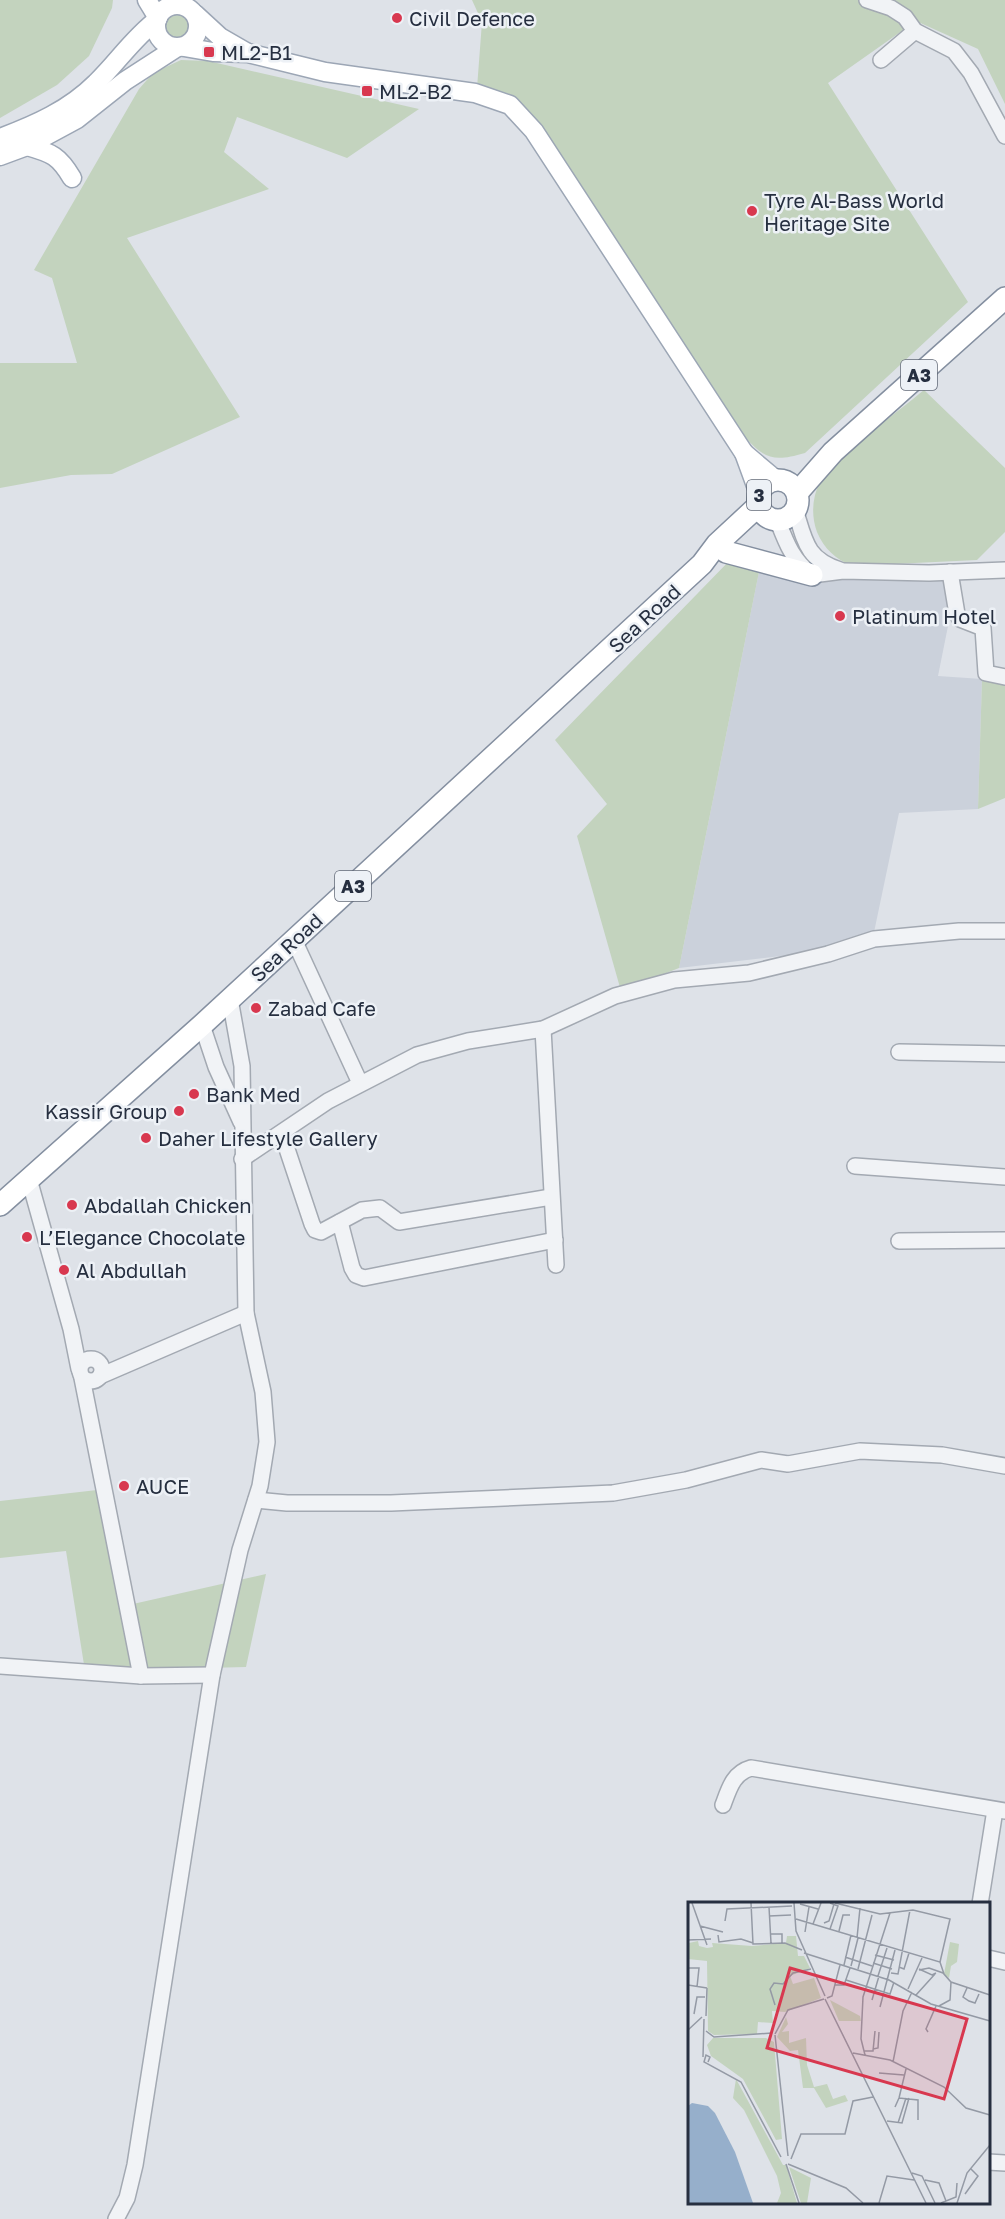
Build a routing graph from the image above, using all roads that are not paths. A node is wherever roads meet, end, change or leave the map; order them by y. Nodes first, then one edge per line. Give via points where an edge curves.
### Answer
1 (147, 0) edge
2 (867, 0) edge
3 (189, 7) edge
4 (157, 19) junction
5 (915, 32) junction
6 (180, 48) junction
7 (248, 53) junction
8 (881, 60) dead end
9 (1005, 136) edge
10 (0, 138) edge
11 (27, 146) junction
12 (0, 156) edge
13 (72, 178) dead end
14 (1005, 298) edge
15 (833, 452) junction
16 (744, 453) junction
17 (778, 480) junction
18 (796, 501) junction
19 (765, 509) junction
20 (726, 552) junction
21 (702, 564) junction
22 (1005, 570) edge
23 (843, 571) junction
24 (950, 572) junction
25 (812, 574) junction
26 (1005, 677) edge
27 (1005, 931) edge
28 (294, 940) junction
29 (230, 999) junction
30 (202, 1025) junction
31 (543, 1029) junction
32 (899, 1052) dead end
33 (1005, 1054) edge
34 (360, 1083) junction
35 (244, 1127) junction
36 (282, 1134) junction
37 (242, 1159) junction
38 (855, 1166) dead end
39 (1005, 1177) edge
40 (29, 1179) junction
41 (551, 1197) junction
42 (0, 1205) edge
43 (340, 1222) junction
44 (555, 1240) junction
45 (899, 1240) dead end
46 (1005, 1240) edge
47 (556, 1265) dead end
48 (246, 1313) junction
49 (92, 1371) junction
50 (1005, 1466) edge
51 (256, 1500) junction
52 (0, 1666) edge
53 (212, 1675) junction
54 (141, 1676) junction
55 (723, 1805) dead end
56 (1000, 1810) edge
57 (980, 1902) edge
58 (990, 1958) edge
59 (1005, 1962) edge
60 (990, 2162) edge
61 (1005, 2163) edge
62 (116, 2219) edge

1 - 4 main road
2 - 5 street via 905,17
3 - 4 main road via 174,5
3 - 6 main road via 199,23 198,33 193,42
3 - 7 main road via 220,37
4 - 6 main road via 162,42
4 - 10 main road via 78,99 55,114
5 - 8 street
5 - 9 street via 954,51
6 - 7 main road
6 - 11 main road via 125,81 77,119
7 - 16 main road via 325,72 476,93 510,105 534,131
11 - 12 main road
11 - 13 main road via 61,160
14 - 15 highway, A3
15 - 17 highway, A3
15 - 18 highway, A3
16 - 17 main road
16 - 19 main road
17 - 18 highway, 3 via 787,482
17 - 19 highway, 3 via 769,482
18 - 19 highway, 3 via 784,519
18 - 23 street via 806,546 813,557
19 - 20 highway, Sea Road / A3
19 - 21 highway, Sea Road / A3 via 717,543
19 - 25 street via 790,553
20 - 21 highway, Sea Road / A3
20 - 25 highway
21 - 28 highway, Sea Road / A3
22 - 24 street
23 - 24 street
23 - 25 street
24 - 26 street via 957,614 983,628 986,673
27 - 31 street via 959,930 874,939 750,973 674,981 615,996
28 - 29 highway, Sea Road / A3
28 - 34 street
29 - 30 highway, Sea Road / A3
29 - 35 street via 242,1066
30 - 35 street via 220,1077
30 - 40 highway, Sea Road / A3
31 - 34 street via 468,1041 417,1055
31 - 41 street
32 - 33 street
34 - 36 street
35 - 37 street
36 - 37 street
36 - 43 street via 315,1230 321,1232
37 - 48 street
38 - 39 street
40 - 42 highway, Sea Road / A3
40 - 49 street via 71,1329
41 - 43 street via 399,1222 380,1208
41 - 44 street
43 - 44 street via 352,1268 364,1278
44 - 47 street
45 - 46 street
48 - 49 street via 131,1360 116,1359
48 - 51 street via 268,1423 265,1462
49 - 54 street via 90,1415
50 - 51 street via 942,1455 860,1451 789,1464 760,1460 686,1480 613,1492 391,1503
51 - 53 street via 240,1550
52 - 54 street
53 - 54 street
53 - 62 street via 135,2165 127,2198
55 - 56 street via 731,1784 741,1771 751,1768
56 - 57 street
58 - 59 street
60 - 61 street

